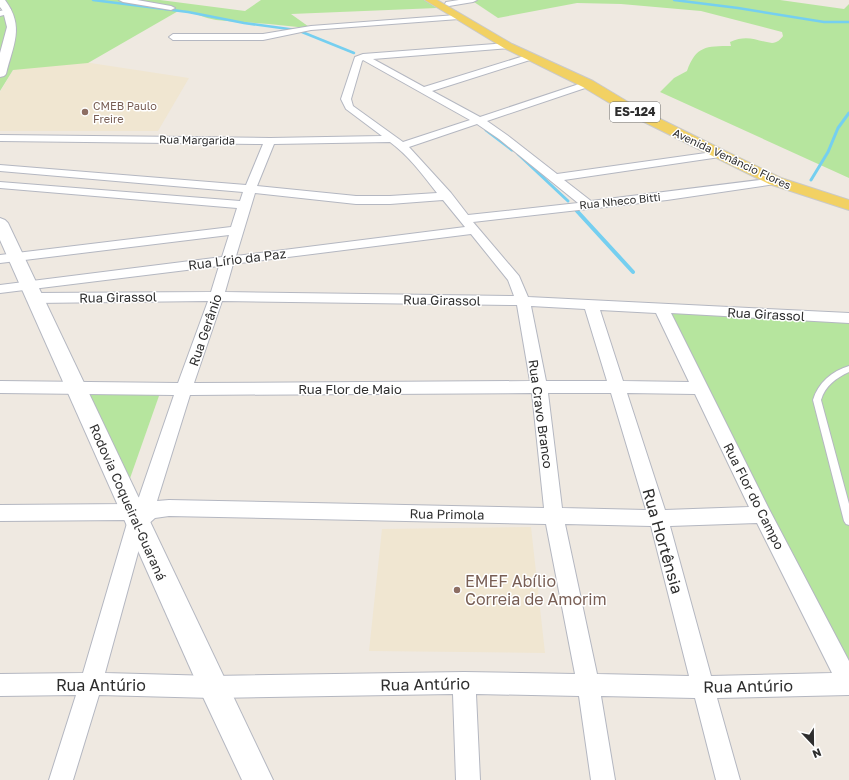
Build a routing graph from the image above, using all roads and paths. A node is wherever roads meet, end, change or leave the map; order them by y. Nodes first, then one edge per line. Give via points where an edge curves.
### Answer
1 (0, 0) edge
2 (123, 0) edge
3 (430, 0) edge
4 (473, 0) edge
5 (445, 2) edge
6 (171, 8) dead end
7 (4, 13) edge
8 (456, 16) junction
9 (173, 37) dead end
10 (508, 46) junction
11 (530, 56) junction
12 (363, 57) junction
13 (0, 74) edge
14 (588, 84) junction
15 (424, 90) junction
16 (478, 120) junction
17 (0, 138) edge
18 (270, 140) junction
19 (398, 142) junction
20 (720, 154) junction
21 (0, 168) edge
22 (554, 178) junction
23 (775, 181) junction
24 (0, 185) edge
25 (250, 189) junction
26 (447, 196) junction
27 (849, 197) edge
28 (587, 204) junction
29 (244, 205) junction
30 (849, 205) edge
31 (465, 219) junction
32 (0, 223) edge
33 (236, 230) junction
34 (475, 230) junction
35 (7, 258) edge
36 (228, 261) junction
37 (0, 289) edge
38 (32, 292) junction
39 (217, 296) junction
40 (523, 301) junction
41 (591, 305) junction
42 (661, 308) junction
43 (849, 318) edge
44 (849, 369) edge
45 (616, 386) junction
46 (0, 387) edge
47 (539, 388) junction
48 (700, 388) junction
49 (77, 389) junction
50 (184, 389) junction
51 (0, 513) edge
52 (762, 515) junction
53 (554, 516) junction
54 (134, 517) junction
55 (658, 518) junction
56 (849, 521) edge
57 (464, 683) junction
58 (91, 684) junction
59 (588, 684) junction
60 (849, 684) edge
61 (0, 685) edge
62 (213, 687) junction
63 (703, 687) junction
64 (61, 780) edge
65 (258, 780) edge
66 (468, 780) edge
67 (604, 780) edge
68 (728, 780) edge

1 - 7 street
2 - 6 street
3 - 8 main road, Avenida Venâncio Flores / ES-124
4 - 5 street
5 - 27 main road, Avenida Venâncio Flores / ES-124 via 533,52 587,77 641,107 791,178
7 - 13 street via 12,27
8 - 9 street via 311,28 263,37
8 - 10 main road, Avenida Venâncio Flores / ES-124
10 - 11 main road, Avenida Venâncio Flores / ES-124
10 - 12 street
11 - 14 main road, Avenida Venâncio Flores / ES-124
11 - 15 street
12 - 15 street
12 - 19 street, Rua Cravo Branco via 358,60 346,99 349,107
14 - 16 street, Rua Margarida
14 - 20 main road, Avenida Venâncio Flores / ES-124 via 633,111
15 - 16 street
16 - 19 street, Rua Margarida
16 - 22 street
17 - 18 street, Rua Margarida
18 - 19 street, Rua Margarida
18 - 25 street, Rua Gerânio
19 - 26 street, Rua Cravo Branco
20 - 22 street
20 - 23 main road, Avenida Venâncio Flores / ES-124
21 - 25 street
22 - 28 street
23 - 28 street, Rua Nheco Bitti
23 - 30 main road, Avenida Venâncio Flores / ES-124
24 - 29 street
25 - 26 street via 374,201
25 - 29 street, Rua Gerânio
26 - 31 street, Rua Cravo Branco
28 - 31 street, Rua Nheco Bitti
29 - 33 street, Rua Gerânio
31 - 34 street, Rua Cravo Branco
32 - 35 street, Rodovia Coqueiral-Guaraná
33 - 35 street
33 - 36 street, Rua Gerânio
34 - 36 street, Rua Lírio da Paz
34 - 40 street, Rua Cravo Branco via 514,280
35 - 38 street, Rodovia Coqueiral-Guaraná
36 - 38 street, Rua Lírio da Paz
36 - 39 street, Rua Gerânio
37 - 38 street, Rua Lírio da Paz
38 - 39 street, Rua Girassol
38 - 49 street, Rodovia Coqueiral-Guaraná
39 - 40 street, Rua Girassol
39 - 50 street, Rua Gerânio
40 - 41 street, Rua Girassol
40 - 47 street, Rua Cravo Branco
41 - 42 street, Rua Girassol
41 - 45 street, Rua Hortênsia
42 - 43 street, Rua Girassol
42 - 48 street, Rua Flor do Campo
44 - 56 lane via 828,382 818,394 817,400
45 - 47 street, Rua Flor de Maio
45 - 48 street, Rua Flor de Maio
45 - 55 street, Rua Hortênsia
46 - 49 street, Rua Flor de Maio
47 - 50 street, Rua Flor de Maio
47 - 53 street, Rua Cravo Branco
48 - 52 street, Rua Flor do Campo
49 - 50 street, Rua Flor de Maio
49 - 54 street, Rodovia Coqueiral-Guaraná
50 - 54 street, Rua Gerânio via 150,496
51 - 54 street
52 - 55 street, Rua Primola
52 - 60 street, Rua Flor do Campo
53 - 54 street, Rua Primola via 169,508 151,510
53 - 55 street, Rua Primola
53 - 59 street, Rua Cravo Branco
54 - 58 street
54 - 62 street, Rodovia Coqueiral-Guaraná
55 - 63 street, Rua Hortênsia
57 - 59 street, Rua Antúrio
57 - 62 street, Rua Antúrio
57 - 66 street
58 - 61 street, Rua Antúrio
58 - 62 street, Rua Antúrio
58 - 64 street
59 - 63 street, Rua Antúrio
59 - 67 street, Rua Cravo Branco
60 - 63 street, Rua Antúrio
62 - 65 street, Rodovia Coqueiral-Guaraná
63 - 68 street, Rua Hortênsia

